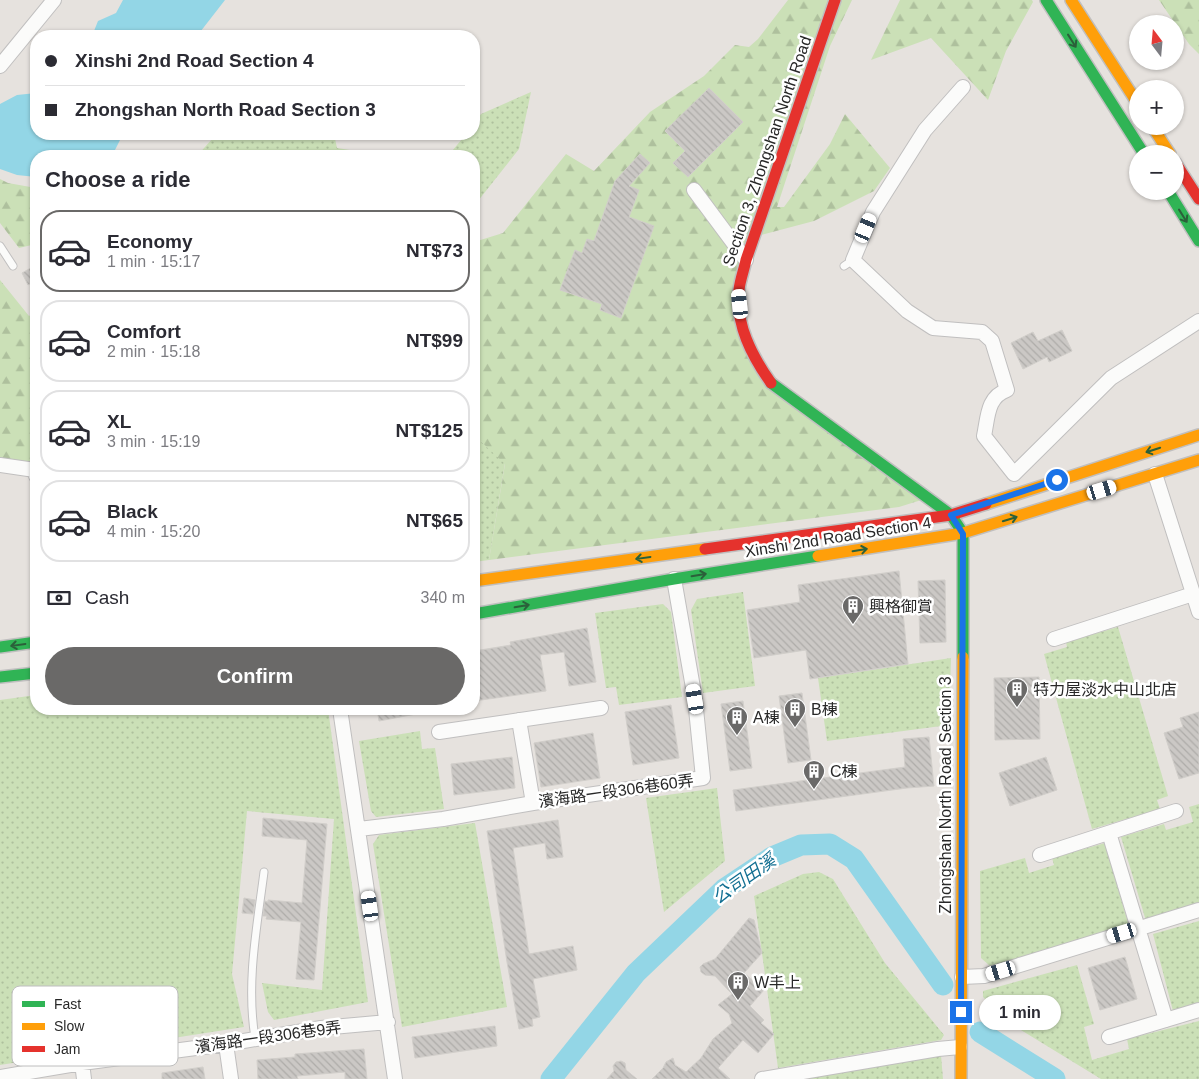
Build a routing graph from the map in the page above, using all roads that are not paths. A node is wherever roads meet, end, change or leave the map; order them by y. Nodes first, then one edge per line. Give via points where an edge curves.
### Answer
1 (54, 0) edge
2 (835, 0) edge
3 (1046, 0) edge
4 (1071, 0) edge
5 (0, 66) edge
6 (963, 86) dead end
7 (1129, 90) edge
8 (1138, 145) edge
9 (1184, 176) edge
10 (694, 190) dead end
11 (1199, 198) edge
12 (1174, 200) edge
13 (1199, 241) edge
14 (0, 246) edge
15 (746, 260) junction
16 (13, 266) dead end
17 (1199, 321) edge
18 (1199, 435) edge
19 (1199, 460) edge
20 (0, 465) edge
21 (30, 469) edge
22 (1014, 474) junction
23 (1155, 474) junction
24 (1022, 492) junction
25 (951, 515) junction
26 (963, 534) junction
27 (674, 579) junction
28 (480, 580) edge
29 (1193, 594) junction
30 (1199, 612) edge
31 (480, 613) edge
32 (1054, 639) dead end
33 (30, 643) edge
34 (0, 648) edge
35 (30, 674) edge
36 (0, 677) edge
37 (601, 708) dead end
38 (341, 715) edge
39 (519, 720) junction
40 (439, 732) dead end
41 (532, 803) junction
42 (1176, 811) dead end
43 (359, 829) junction
44 (1108, 833) junction
45 (1040, 855) dead end
46 (264, 872) dead end
47 (1199, 910) edge
48 (1139, 928) junction
49 (962, 978) junction
50 (1199, 1010) edge
51 (1166, 1020) junction
52 (388, 1022) junction
53 (1109, 1037) dead end
54 (255, 1038) junction
55 (226, 1044) junction
56 (960, 1047) junction
57 (178, 1050) edge
58 (64, 1066) edge
59 (82, 1066) edge
60 (0, 1077) edge
61 (762, 1078) edge
62 (84, 1079) edge
63 (231, 1079) edge
64 (395, 1079) edge
65 (961, 1079) edge

1 - 5 street
2 - 15 street, Section 3, Zhongshan North Road
3 -> 8 street
4 - 7 street
6 - 22 street via 914,146 873,212 849,263 907,312 933,328 982,332 992,341 1007,390 997,393 990,404 984,436
9 - 11 street
10 - 15 street
12 -> 13 street
14 - 16 lane
15 - 25 street, Section 3, Zhongshan North Road via 738,291 741,318 747,342 771,383
17 - 22 street via 1111,378
18 -> 24 street, Xinshi 2nd Road Section 4
19 - 23 street, Xinshi 2nd Road Section 4
20 - 21 street
22 - 24 street
26 -> 23 street, Xinshi 2nd Road Section 4
23 - 29 street
24 - 25 street, Xinshi 2nd Road Section 4
25 - 26 street
25 -> 28 street, Xinshi 2nd Road Section 4
27 -> 26 street, Xinshi 2nd Road Section 4
26 - 49 street, Zhongshan North Road Section 3
31 -> 27 street, Xinshi 2nd Road Section 4
27 - 41 street, 濱海路一段306巷60弄 via 695,699 703,778
29 - 30 street
29 - 32 street
33 -> 34 street
35 - 36 street
37 - 39 street
38 - 43 street
39 - 40 street
39 - 41 street
41 - 43 street, 濱海路一段306巷60弄 via 443,819
42 - 44 street
43 - 52 street
44 - 45 street
44 - 48 street
46 - 54 lane via 252,969
47 - 48 street
48 - 49 street via 984,976
48 - 51 street
49 - 56 street, Zhongshan North Road Section 3
50 - 51 street
51 - 53 street
52 - 54 street, 濱海路一段306巷9弄
52 - 64 street
54 - 55 street, 濱海路一段306巷9弄
55 - 57 street, 濱海路一段306巷9弄
55 - 63 street
56 - 61 street
56 - 65 street, Zhongshan North Road Section 3
58 - 60 street, 濱海路一段306巷9弄
59 - 62 street

